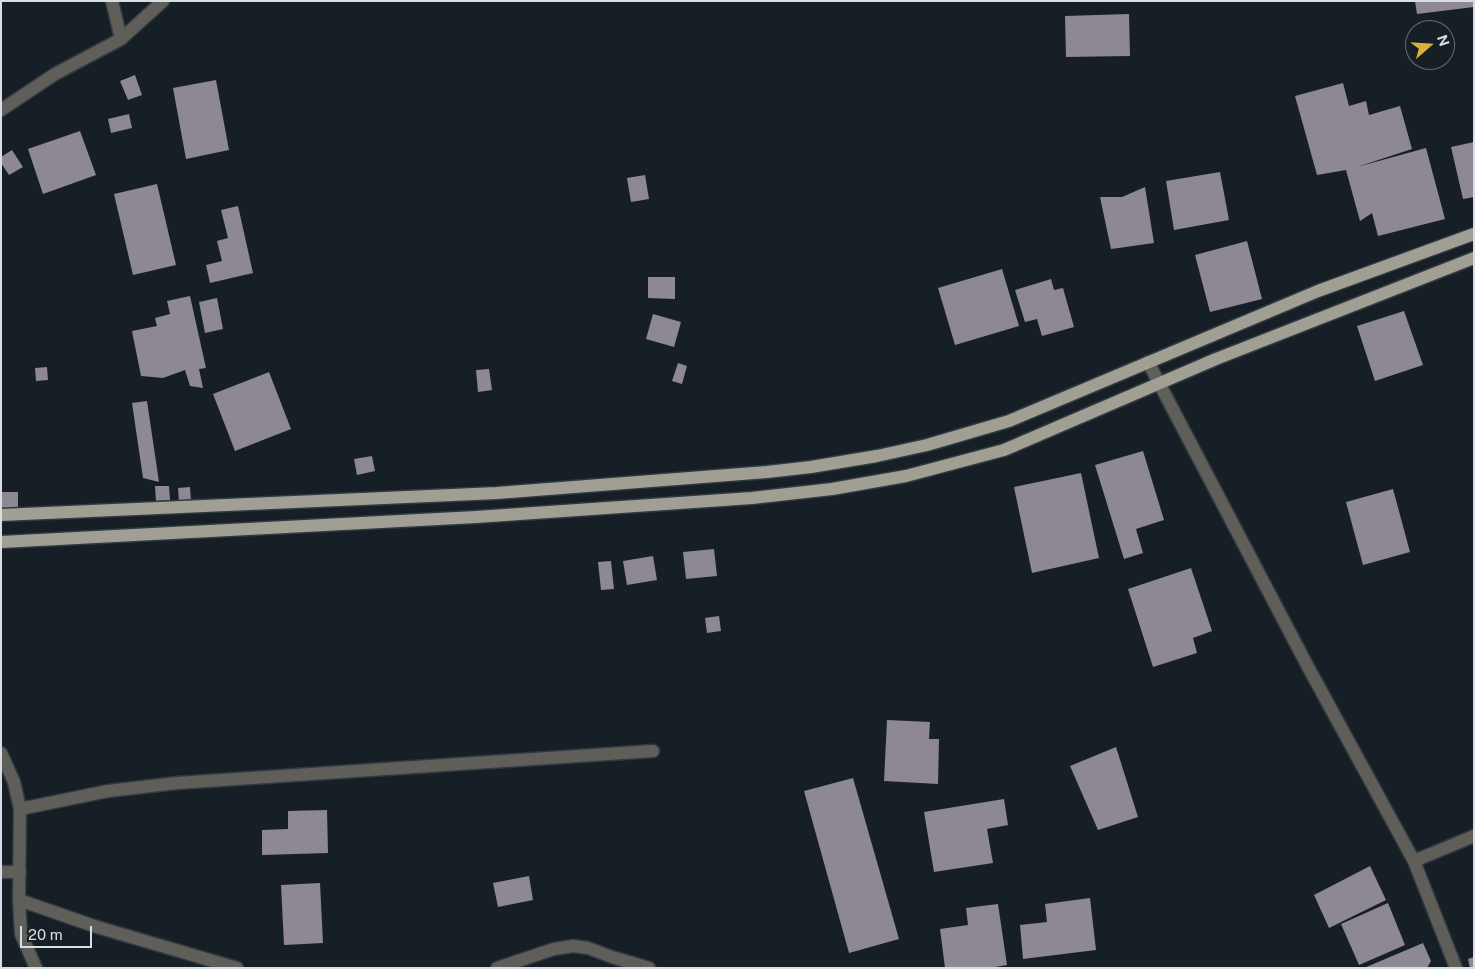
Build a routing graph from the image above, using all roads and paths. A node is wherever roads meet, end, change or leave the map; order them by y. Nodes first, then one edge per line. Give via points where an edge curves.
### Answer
1 (112, 1) edge
2 (163, 1) edge
3 (121, 39) junction
4 (1, 110) edge
5 (1474, 234) edge
6 (1474, 258) edge
7 (1148, 362) junction
8 (1160, 383) junction
9 (1, 515) edge
10 (1, 542) edge
11 (653, 751) dead end
12 (1, 753) edge
13 (20, 809) junction
14 (1474, 836) edge
15 (1414, 861) junction
16 (1, 872) edge
17 (20, 872) junction
18 (19, 900) junction
19 (34, 967) edge
20 (236, 968) edge
21 (497, 968) edge
22 (650, 968) edge
23 (1456, 968) edge

1 - 3 street
2 - 3 street
3 - 4 street via 55,74
5 - 7 main road via 1318,291
6 - 8 main road
7 - 8 street
7 - 9 main road via 1010,421 877,456 811,467 497,493
8 - 10 main road via 1004,450 906,476 832,489 752,498 486,516
8 - 15 street via 1307,665
11 - 13 street via 177,784 108,791
12 - 13 street via 14,782
13 - 17 street
14 - 15 street
15 - 23 street
16 - 17 street
17 - 18 street
18 - 19 street via 21,934
18 - 20 street
21 - 22 street via 573,946

